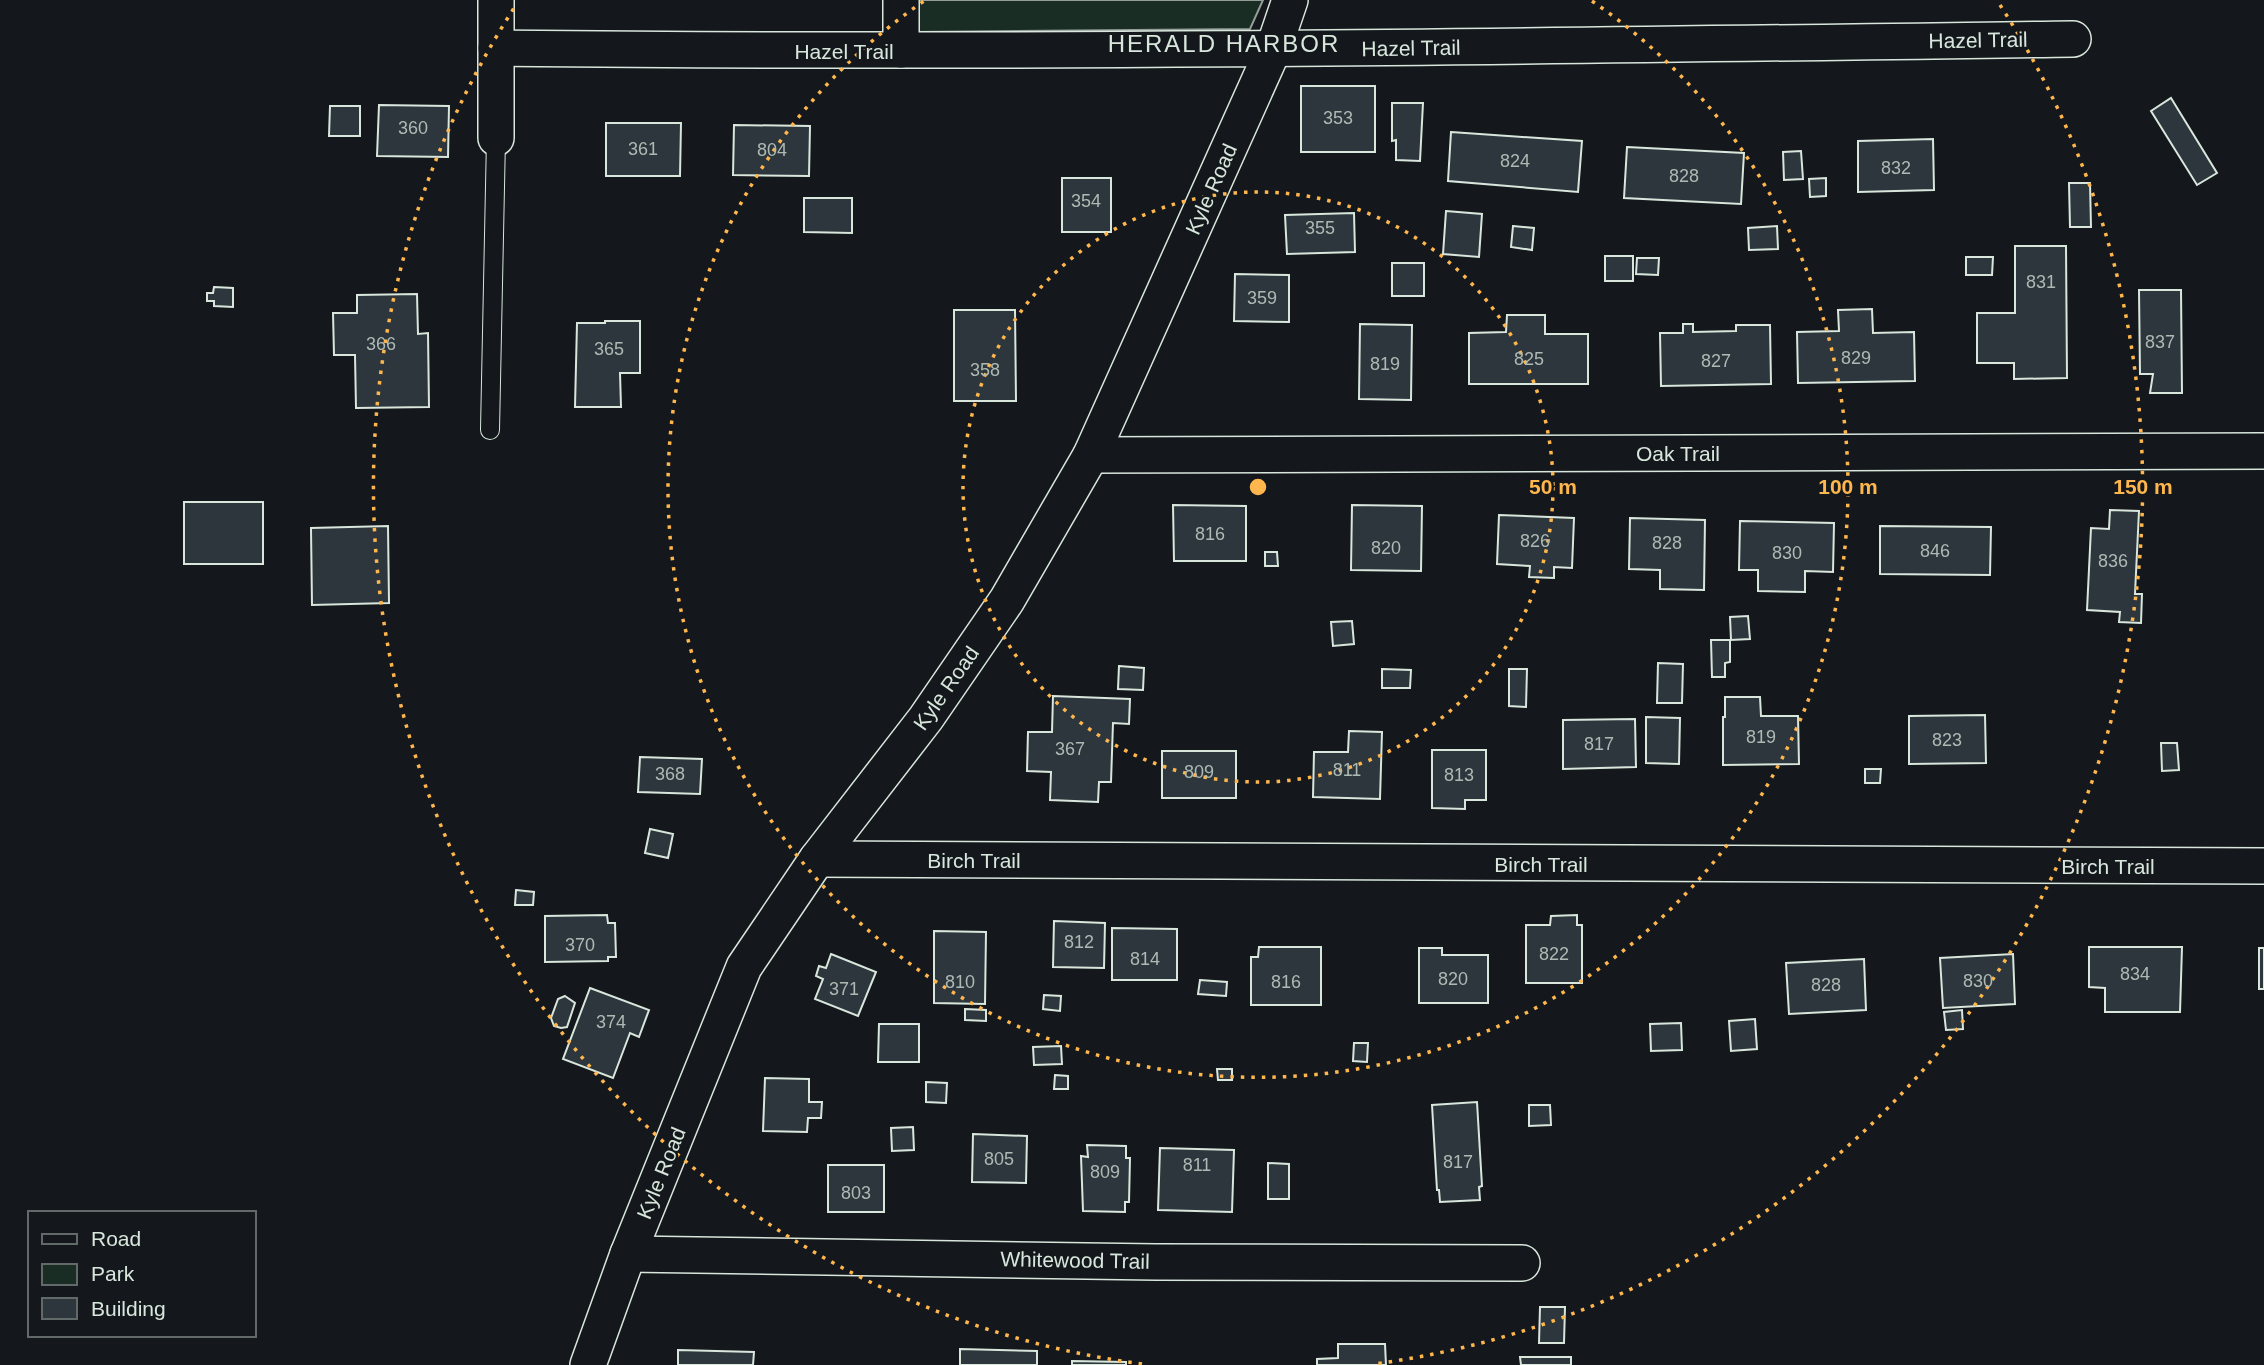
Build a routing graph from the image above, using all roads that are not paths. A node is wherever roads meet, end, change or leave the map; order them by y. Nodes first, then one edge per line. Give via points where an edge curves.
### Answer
1 (496, 0) edge
2 (901, 0) edge
3 (1290, 0) edge
4 (2073, 39) dead end
5 (496, 48) junction
6 (901, 50) junction
7 (1273, 50) junction
8 (496, 138) joint
9 (490, 430) dead end
10 (2264, 451) edge
11 (1091, 455) junction
12 (817, 859) junction
13 (2264, 866) edge
14 (628, 1254) junction
15 (1522, 1263) dead end
16 (588, 1365) edge

1 - 5 street
2 - 6 street
3 - 7 street, Kyle Road
4 - 7 street, Hazel Trail
5 - 6 street, Hazel Trail
5 - 8 street
6 - 7 street, Hazel Trail
7 - 11 street, Kyle Road
8 - 9 lane
10 - 11 street, Oak Trail
11 - 12 street, Kyle Road via 1007,600 926,718
12 - 13 street, Birch Trail
12 - 14 street, Kyle Road via 744,967
14 - 15 street, Whitewood Trail
14 - 16 street, Kyle Road

